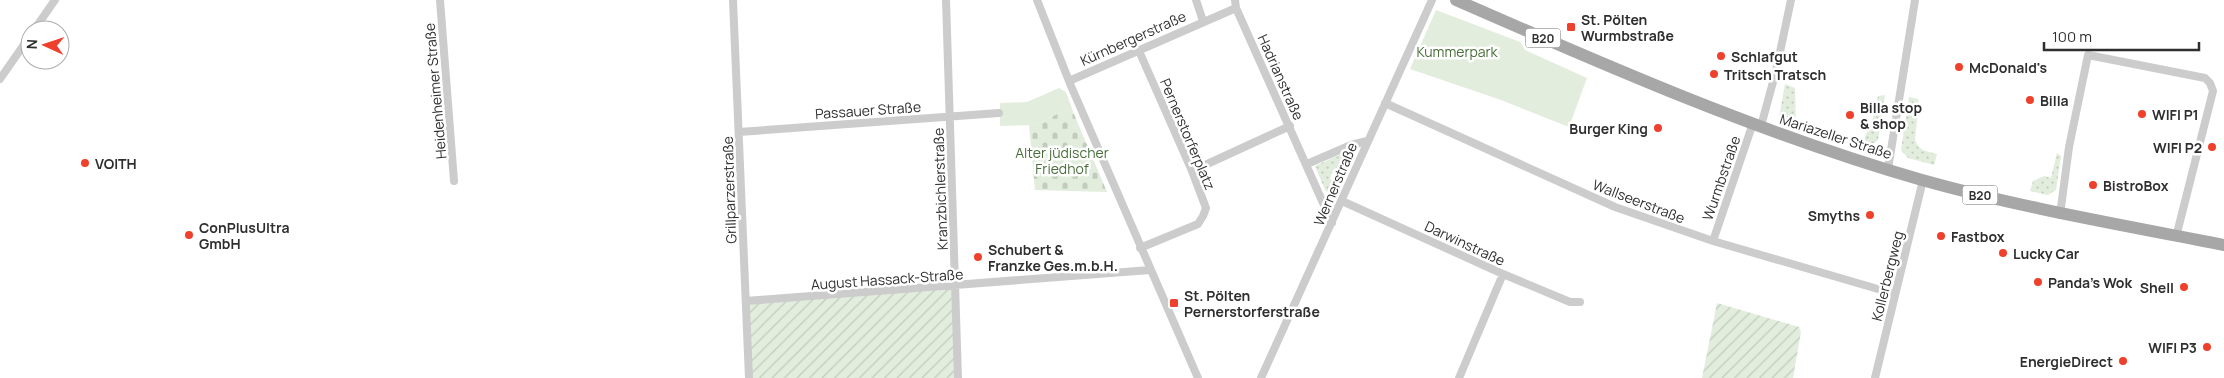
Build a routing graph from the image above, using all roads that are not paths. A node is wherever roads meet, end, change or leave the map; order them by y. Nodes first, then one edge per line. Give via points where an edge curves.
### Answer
1 (55, 0) edge
2 (440, 0) edge
3 (733, 0) edge
4 (946, 0) edge
5 (1037, 0) edge
6 (1196, 0) edge
7 (1432, 0) edge
8 (1456, 0) edge
9 (1790, 0) edge
10 (1914, 0) edge
11 (1235, 4) edge
12 (41, 20) edge
13 (1203, 21) junction
14 (20, 50) edge
15 (1139, 51) junction
16 (0, 78) edge
17 (1069, 81) junction
18 (1385, 103) junction
19 (999, 114) dead end
20 (950, 116) junction
21 (1757, 125) junction
22 (1290, 126) junction
23 (739, 132) junction
24 (1367, 141) junction
25 (1307, 164) junction
26 (1888, 169) junction
27 (1192, 171) junction
28 (1923, 180) junction
29 (454, 181) dead end
30 (1342, 201) junction
31 (2060, 215) junction
32 (1332, 222) junction
33 (2176, 237) junction
34 (1713, 241) junction
35 (2224, 246) edge
36 (1140, 248) junction
37 (1150, 270) junction
38 (1503, 274) junction
39 (955, 287) junction
40 (1895, 294) junction
41 (746, 301) junction
42 (1580, 302) dead end
43 (749, 378) edge
44 (958, 378) edge
45 (1198, 378) edge
46 (1262, 378) edge
47 (1459, 378) edge
48 (1875, 378) edge

1 - 12 street
2 - 29 street, Heidenheimer Straße
3 - 23 street, Grillparzerstraße
4 - 20 street, Kranzbichlerstraße
5 - 17 street
6 - 13 street
7 - 18 street, Wernerstraße
8 - 21 main road, Mariazeller Straße / B20 via 1611,68
9 - 21 street, Wurmbstraße via 1776,70
10 - 26 street
11 - 13 street, Kürnbergerstraße
11 - 22 street, Hadrianstraße
13 - 15 street, Kürnbergerstraße
14 - 16 street
15 - 17 street, Kürnbergerstraße
15 - 27 street, Pernerstorferplatz
17 - 36 street
18 - 24 street, Wernerstraße
18 - 34 street, Wallseerstraße via 1615,207
19 - 20 street, Passauer Straße
20 - 23 street, Passauer Straße
20 - 39 street, Kranzbichlerstraße
21 - 26 main road, Mariazeller Straße / B20
21 - 34 street, Wurmbstraße
22 - 25 street, Hadrianstraße
22 - 27 street
23 - 41 street, Grillparzerstraße
24 - 25 street
24 - 30 street, Wernerstraße
25 - 32 street, Hadrianstraße
26 - 28 main road, Mariazeller Straße / B20
27 - 36 street, Pernerstorferplatz via 1206,208 1198,224
28 - 31 main road, Mariazeller Straße / B20
28 - 40 street, Kollerbergweg
30 - 32 street, Wernerstraße
30 - 38 street, Darwinstraße
31 - 33 main road, Mariazeller Straße / B20
31 - 33 street via 2088,55 2205,78 2210,84 2213,91
32 - 46 street, Wernerstraße
33 - 35 main road, Mariazeller Straße / B20
34 - 40 street, Wallseerstraße
36 - 37 street
37 - 39 street, August Hassack-Straße
37 - 45 street
38 - 42 street, Darwinstraße via 1570,302
38 - 47 street
39 - 41 street, August Hassack-Straße
39 - 44 street, Kranzbichlerstraße
40 - 48 street, Kollerbergweg
41 - 43 street, Grillparzerstraße

